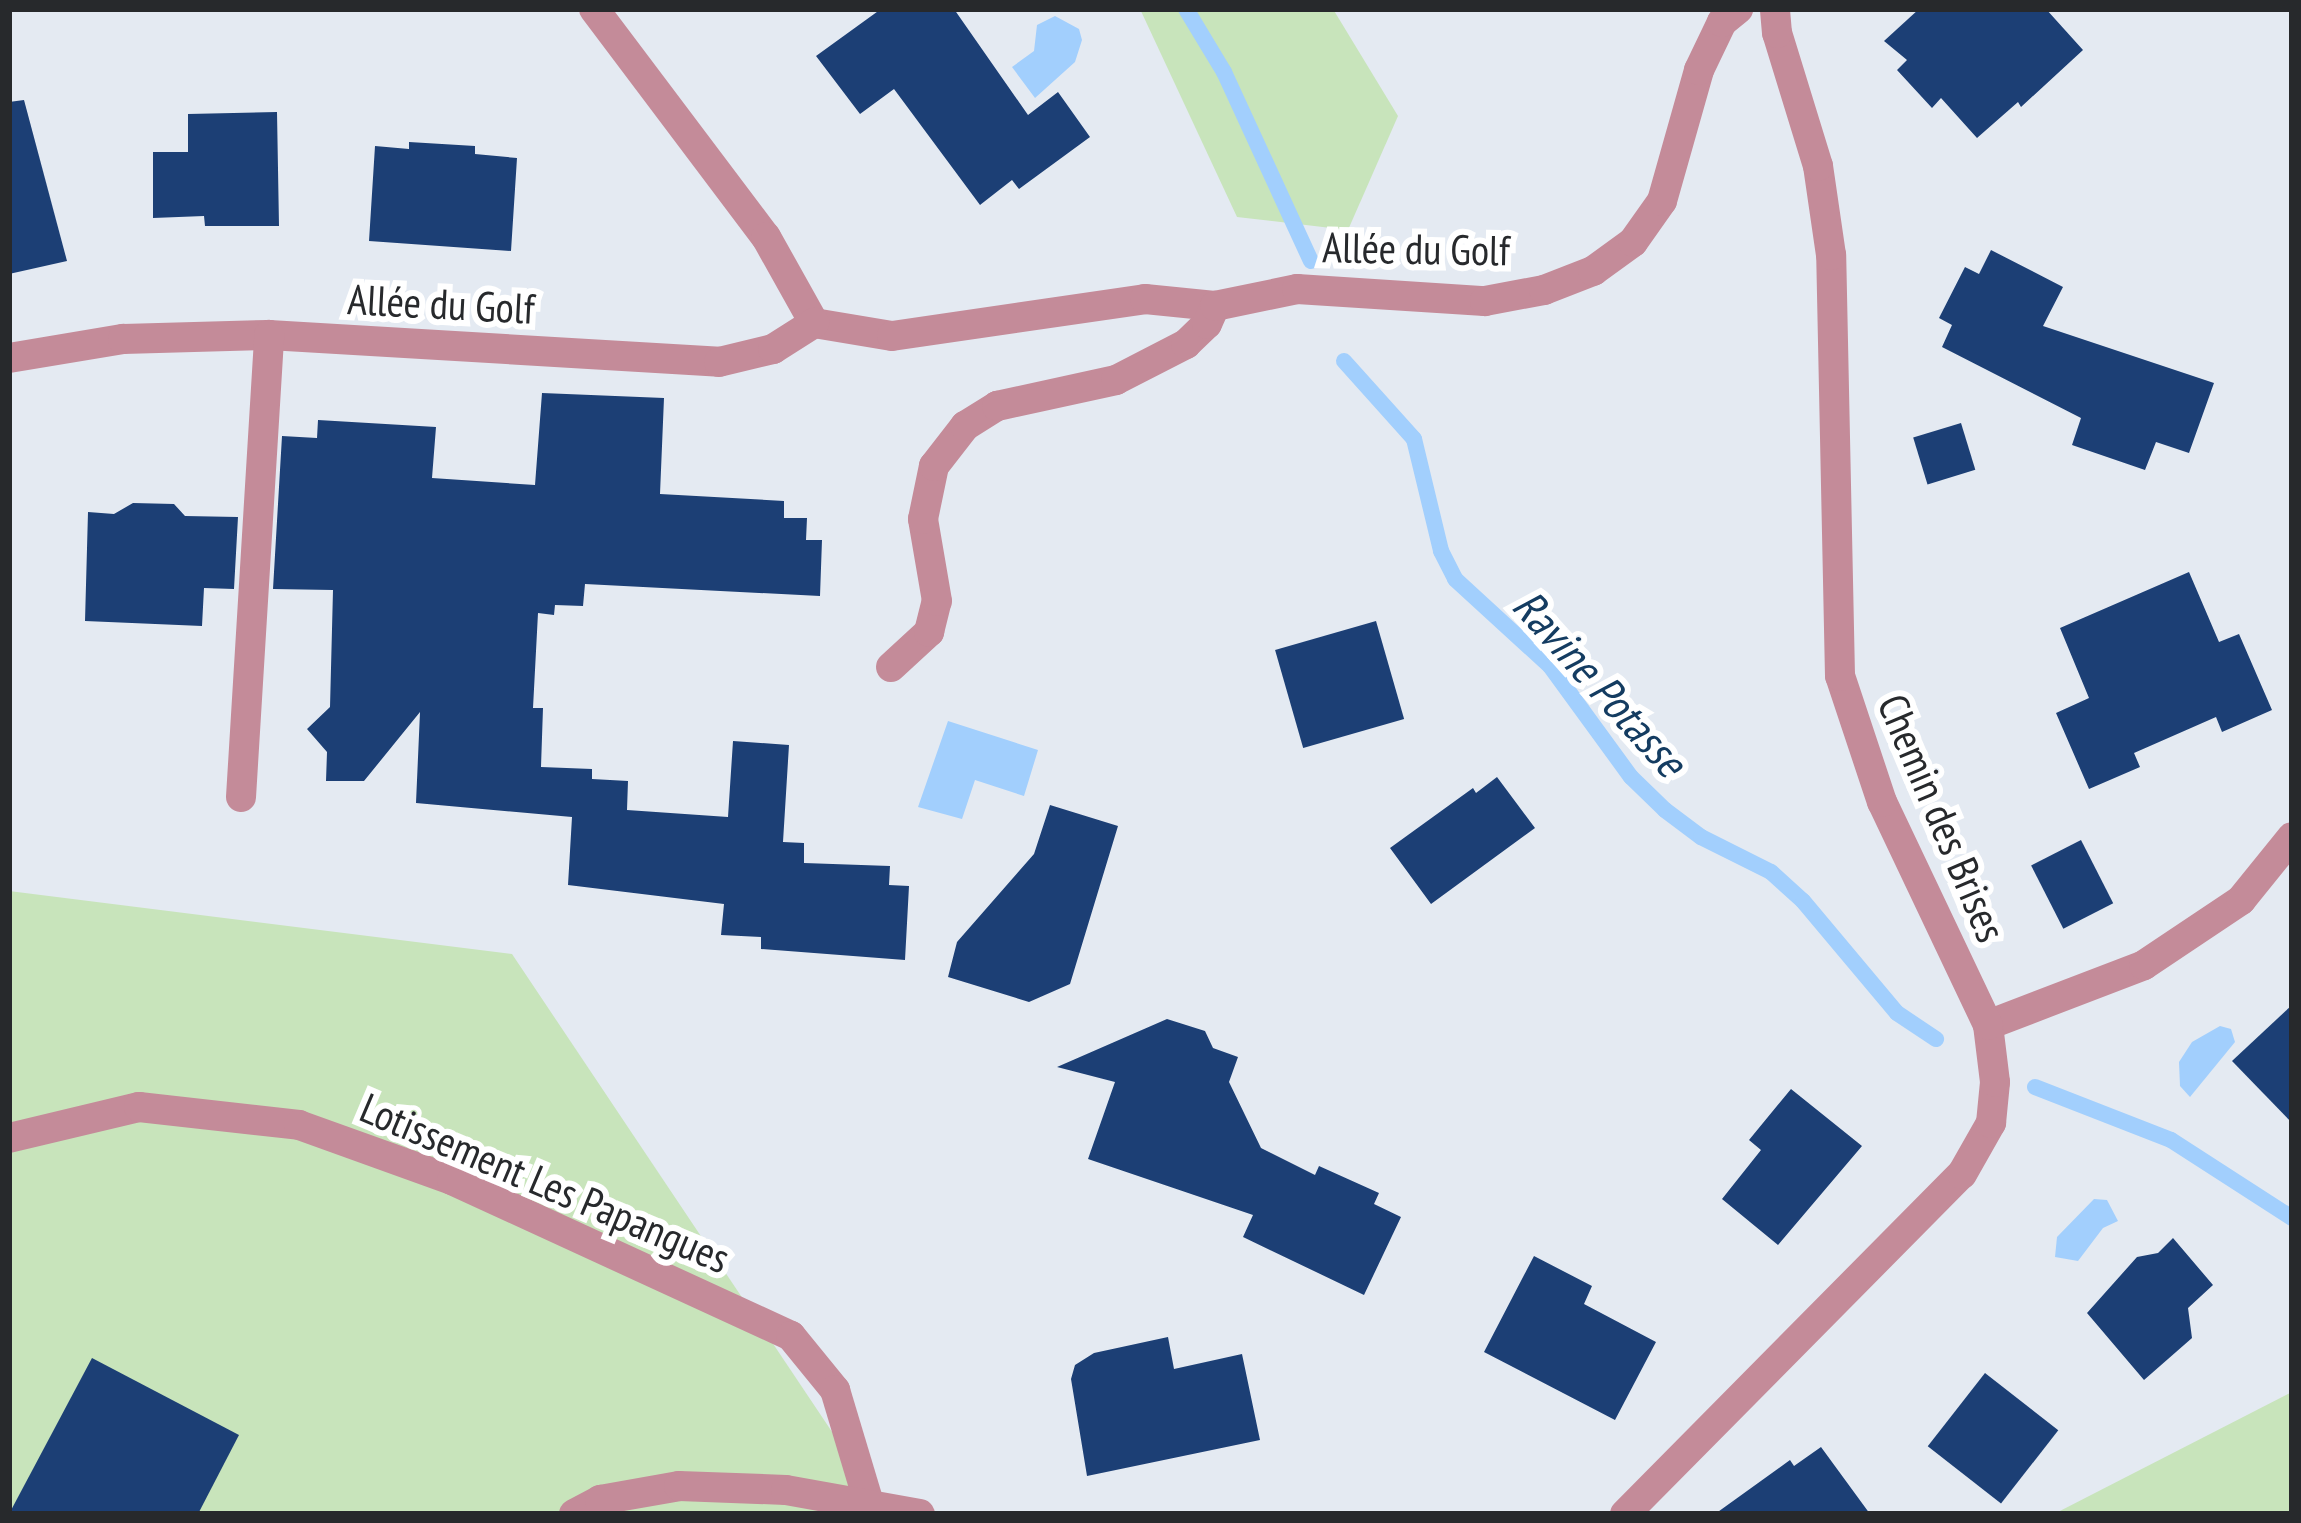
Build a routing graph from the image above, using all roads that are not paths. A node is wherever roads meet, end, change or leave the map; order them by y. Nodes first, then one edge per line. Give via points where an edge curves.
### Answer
1 (594, 9) edge
2 (1738, 9) edge
3 (1775, 9) edge
4 (1215, 306) junction
5 (814, 322) junction
6 (269, 335) junction
7 (9, 358) edge
8 (891, 668) dead end
9 (241, 797) dead end
10 (2292, 837) edge
11 (1988, 1025) junction
12 (9, 1138) edge
13 (868, 1500) junction
14 (574, 1514) edge
15 (920, 1514) edge
16 (1625, 1514) edge

1 - 5 street via 766,237
2 - 4 street, Allée du Golf via 1722,22 1699,70 1662,201 1633,242 1593,272 1485,301 1297,290
3 - 11 street, Chemin des Brises via 1818,166 1832,256 1840,676 1882,802
4 - 5 street, Allée du Golf via 1145,299 892,336
4 - 8 street via 1186,344 1116,380 997,406 965,426 934,466 923,520 938,601 928,632
5 - 6 street, Allée du Golf via 772,349 718,362
6 - 7 street, Allée du Golf via 123,339
6 - 9 street
10 - 11 street via 2241,900 2144,965
11 - 16 street, Chemin des Brises via 1991,1123 1962,1174
12 - 13 street, Lotissement Les Papangues via 139,1107 299,1125 452,1180 791,1336 835,1390
13 - 14 street via 680,1486 600,1500
13 - 15 street

